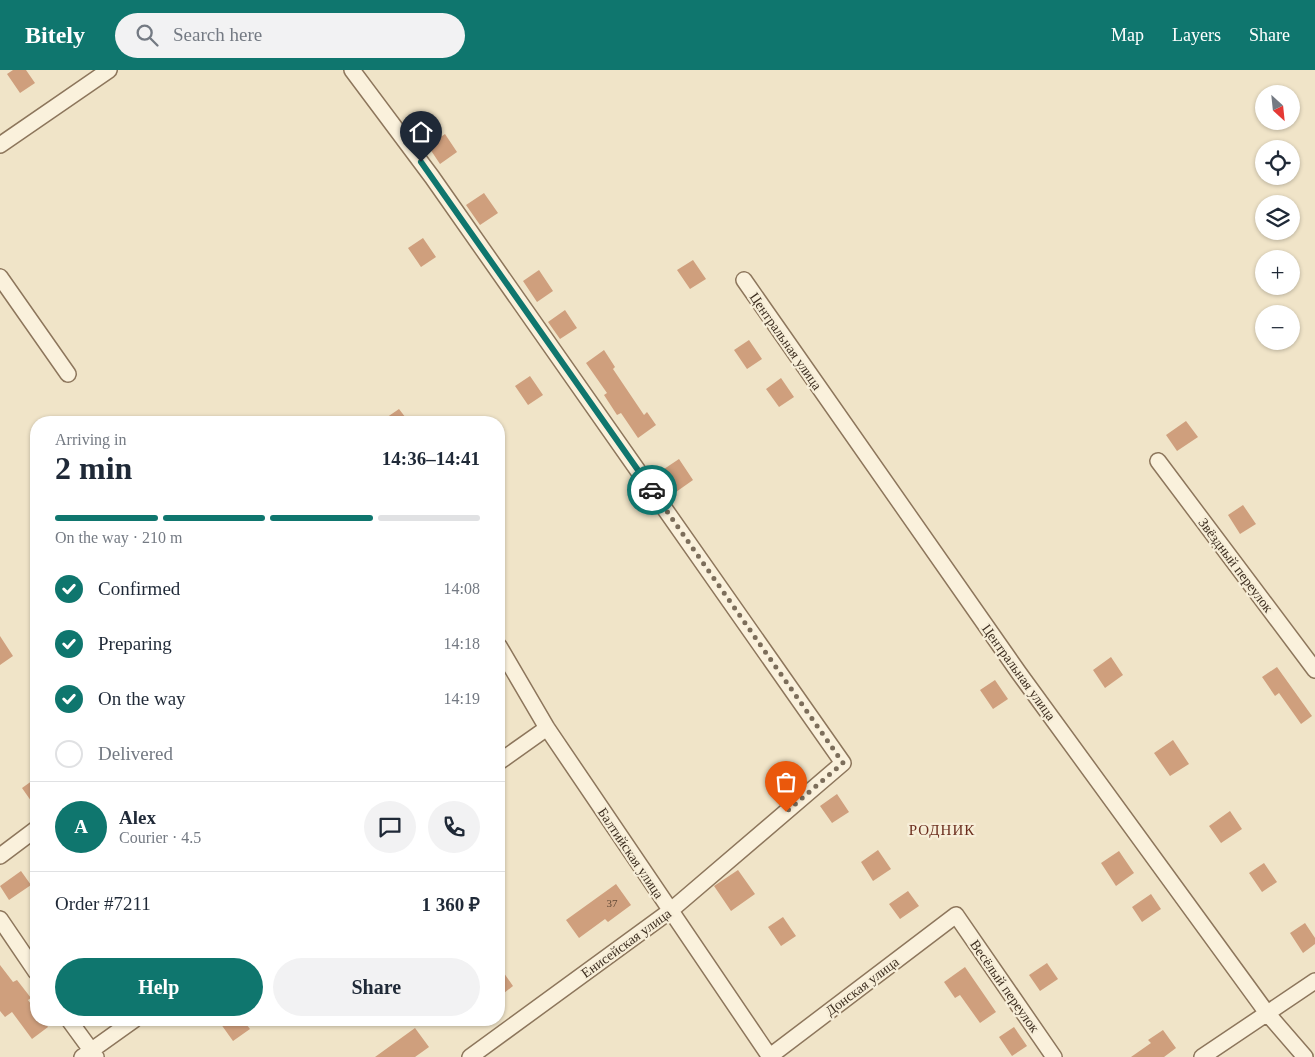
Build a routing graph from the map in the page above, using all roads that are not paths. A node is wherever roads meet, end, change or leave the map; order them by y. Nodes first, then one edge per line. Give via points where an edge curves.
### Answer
1 (109, 70) edge
2 (352, 70) edge
3 (0, 145) edge
4 (0, 276) edge
5 (744, 280) dead end
6 (68, 374) dead end
7 (1158, 461) dead end
8 (505, 656) edge
9 (1315, 670) edge
10 (547, 728) junction
11 (505, 758) edge
12 (30, 834) edge
13 (0, 856) edge
14 (670, 911) junction
15 (956, 915) joint
16 (0, 919) edge
17 (30, 963) edge
18 (1315, 981) edge
19 (1267, 1013) junction
20 (73, 1026) edge
21 (126, 1026) edge
22 (90, 1055) edge
23 (470, 1057) edge
24 (770, 1057) edge
25 (1054, 1057) edge
26 (1202, 1057) edge
27 (1305, 1057) edge

1 - 3 street
2 - 14 street, Енисейская улица via 432,177 843,763
4 - 6 street
5 - 19 street, Центральная улица via 1019,673
7 - 9 street, Звёздный переулок
8 - 10 street, Балтийская улица
10 - 11 street
10 - 14 street, Балтийская улица
12 - 13 street
14 - 23 street, Енисейская улица
14 - 24 street, Балтийская улица
15 - 24 street, Донская улица
15 - 25 street, Весёлый переулок
16 - 17 street
18 - 19 street
19 - 26 street
19 - 27 street, Центральная улица
20 - 22 street
21 - 22 street

